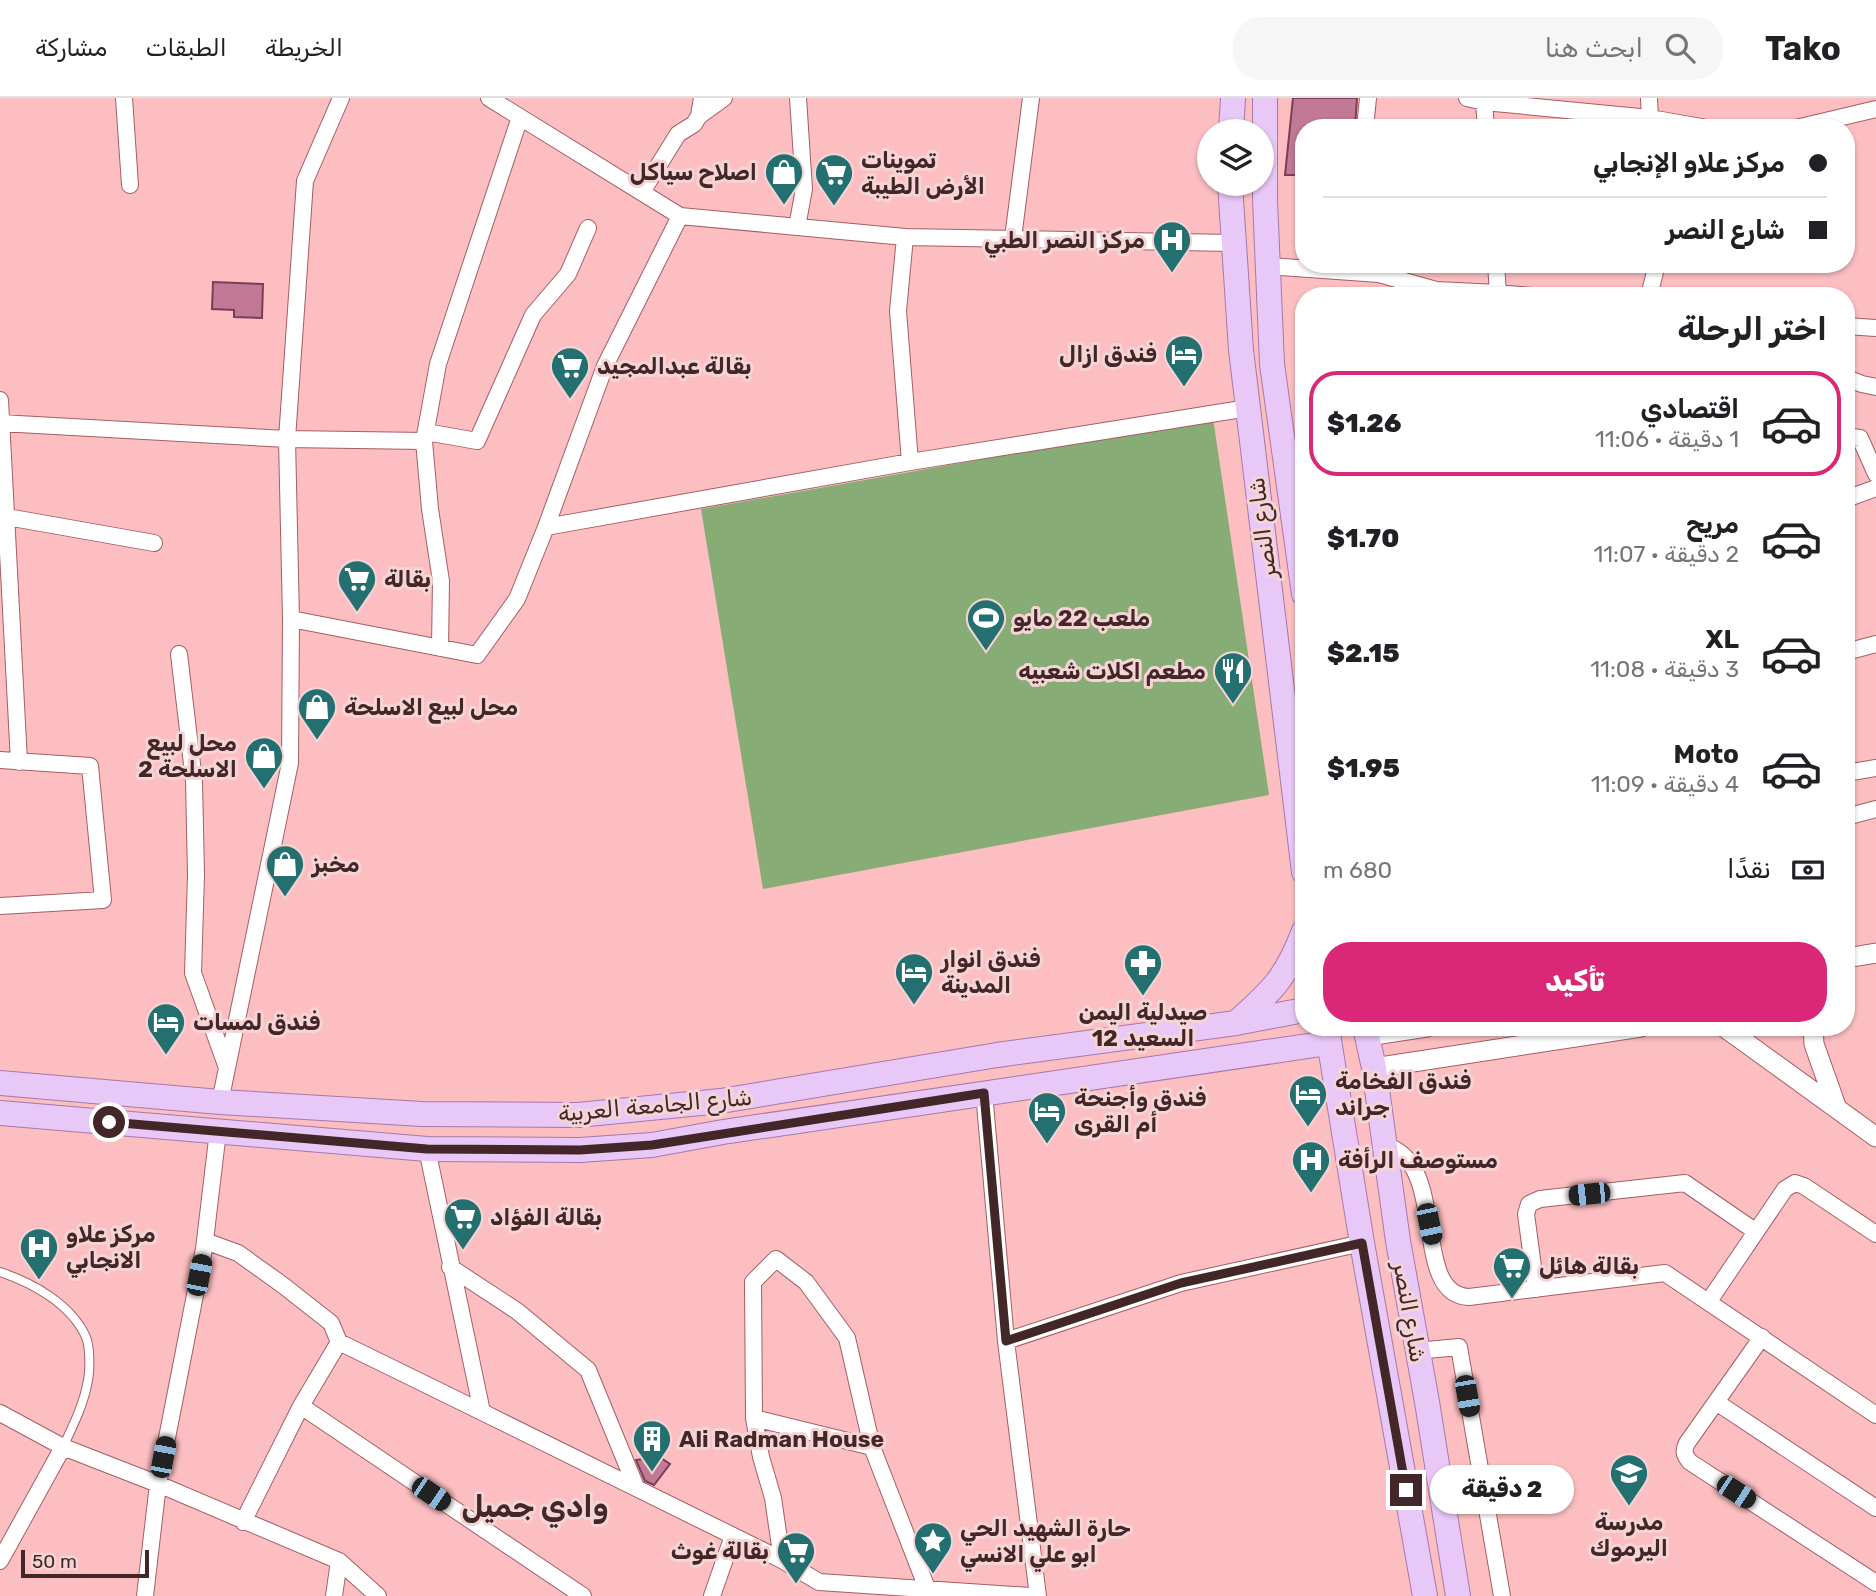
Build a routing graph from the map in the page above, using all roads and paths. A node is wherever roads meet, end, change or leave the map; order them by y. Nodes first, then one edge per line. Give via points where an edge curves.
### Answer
1 (341, 98) edge
2 (489, 98) edge
3 (702, 98) edge
4 (724, 98) edge
5 (799, 98) edge
6 (1031, 98) edge
7 (1233, 98) edge
8 (1265, 98) edge
9 (1368, 98) edge
10 (1467, 98) edge
11 (1649, 98) edge
12 (1846, 98) edge
13 (123, 99) edge
14 (1485, 102) junction
15 (1532, 102) edge
16 (1876, 109) edge
17 (1846, 115) junction
18 (699, 116) junction
19 (520, 117) junction
20 (1650, 118) junction
21 (1232, 119) edge
22 (1366, 119) edge
23 (1486, 119) edge
24 (1656, 119) edge
25 (1831, 119) edge
26 (130, 185) dead end
27 (642, 192) junction
28 (1231, 196) edge
29 (680, 216) junction
30 (797, 227) junction
31 (588, 228) dead end
32 (905, 237) junction
33 (1013, 238) junction
34 (1233, 243) junction
35 (1268, 266) junction
36 (1295, 268) edge
37 (1365, 273) edge
38 (1425, 287) edge
39 (1855, 327) edge
40 (1876, 328) edge
41 (1855, 380) edge
42 (1876, 387) edge
43 (0, 400) edge
44 (1248, 408) junction
45 (1, 423) edge
46 (425, 437) junction
47 (1855, 437) edge
48 (287, 439) junction
49 (910, 461) junction
50 (1876, 474) edge
51 (1876, 488) edge
52 (1855, 496) edge
53 (7, 517) junction
54 (546, 527) junction
55 (1295, 529) edge
56 (154, 543) dead end
57 (291, 619) junction
58 (1876, 644) edge
59 (440, 648) junction
60 (1855, 650) edge
61 (179, 654) dead end
62 (1295, 741) edge
63 (0, 760) edge
64 (19, 762) junction
65 (1876, 768) edge
66 (1855, 772) edge
67 (1876, 809) edge
68 (1855, 815) edge
69 (0, 906) edge
70 (1876, 953) edge
71 (1295, 955) edge
72 (1855, 956) edge
73 (1295, 1012) edge
74 (1236, 1023) junction
75 (1323, 1036) edge
76 (1327, 1036) edge
77 (1367, 1036) edge
78 (1582, 1036) edge
79 (1737, 1036) edge
80 (1814, 1036) edge
81 (1239, 1055) junction
82 (1332, 1067) junction
83 (227, 1068) junction
84 (1374, 1068) junction
85 (0, 1083) edge
86 (984, 1093) junction
87 (220, 1102) junction
88 (1836, 1106) junction
89 (0, 1113) edge
90 (219, 1131) junction
91 (1876, 1137) edge
92 (1383, 1145) junction
93 (427, 1149) junction
94 (1755, 1231) junction
95 (1876, 1234) edge
96 (205, 1241) junction
97 (1362, 1243) junction
98 (450, 1267) junction
99 (0, 1272) edge
100 (1536, 1289) junction
101 (1709, 1301) junction
102 (1762, 1337) junction
103 (1006, 1341) junction
104 (340, 1342) junction
105 (1416, 1351) junction
106 (1384, 1359) junction
107 (1427, 1402) junction
108 (1716, 1402) junction
109 (301, 1406) junction
110 (1392, 1410) junction
111 (482, 1412) junction
112 (0, 1413) edge
113 (1876, 1415) edge
114 (754, 1418) junction
115 (63, 1447) junction
116 (872, 1447) junction
117 (158, 1484) junction
118 (636, 1487) junction
119 (1876, 1508) edge
120 (243, 1522) junction
121 (733, 1536) junction
122 (782, 1560) junction
123 (0, 1561) edge
124 (339, 1562) junction
125 (1876, 1583) edge
126 (930, 1593) edge
127 (145, 1596) edge
128 (334, 1596) edge
129 (378, 1596) edge
130 (583, 1596) edge
131 (712, 1596) edge
132 (1030, 1596) edge
133 (1038, 1596) edge
134 (1425, 1596) edge
135 (1458, 1596) edge
136 (1502, 1596) edge

1 - 48 street via 305,181
2 - 19 street
3 - 18 street
4 - 18 street
5 - 30 street via 804,189
6 - 33 street
7 - 21 main road
8 - 35 main road, شارع النصر
9 - 22 street
10 - 14 street
11 - 20 street
12 - 17 street
13 - 26 street
14 - 15 street
14 - 23 street
15 - 20 street
16 - 17 street
17 - 25 street
18 - 27 street via 678,134
19 - 27 street
19 - 46 street via 438,364
20 - 24 street
27 - 29 street
28 - 34 main road, شارع النصر
29 - 30 street
29 - 54 street via 605,366
30 - 32 street
31 - 46 street via 568,274 533,315 477,441
32 - 33 street
32 - 49 street via 898,311
33 - 34 street
34 - 44 main road, شارع النصر
35 - 36 street
35 - 55 main road, شارع النصر via 1272,364
37 - 38 street
39 - 40 street
41 - 42 street
43 - 45 street
44 - 49 street
44 - 62 main road, شارع النصر
45 - 48 street
45 - 53 street
46 - 48 street
46 - 59 street via 441,581
47 - 50 street via 1860,438
48 - 57 street
49 - 54 street
51 - 52 street
53 - 56 street
53 - 64 street
54 - 59 street via 517,599 477,654
57 - 59 street
57 - 83 street via 290,763
58 - 60 street
61 - 83 street via 194,781 193,973
63 - 64 street
64 - 69 street via 90,766 103,900
65 - 66 street
67 - 68 street
70 - 72 street
71 - 74 main road via 1282,979
73 - 74 main road, شارع الجامعة العربية
74 - 87 main road, شارع الجامعة العربية via 997,1055 721,1101 578,1115 422,1114
75 - 81 main road, شارع الجامعة العربية
76 - 82 main road, شارع النصر
77 - 84 main road, شارع النصر
78 - 84 street
79 - 88 street
80 - 88 street
81 - 82 main road via 1310,1060
81 - 86 main road, شارع الجامعة العربية
82 - 97 main road, شارع النصر
83 - 87 street
84 - 92 main road, شارع النصر
85 - 87 main road, شارع الجامعة العربية
86 - 93 main road, شارع الجامعة العربية via 652,1145 580,1150
86 - 103 street
88 - 91 street
89 - 90 main road, شارع الجامعة العربية
90 - 93 main road, شارع الجامعة العربية
90 - 96 street
92 - 100 street via 1405,1154 1416,1169 1439,1271 1450,1292 1469,1297
92 - 105 main road, شارع النصر
93 - 98 street
94 - 95 street via 1785,1189 1795,1183
94 - 100 street via 1685,1183 1540,1199 1530,1204 1526,1214
94 - 101 street
96 - 104 street via 238,1253 284,1286 331,1323
96 - 117 street
97 - 103 street via 1181,1283
97 - 106 main road, شارع النصر
98 - 111 street
98 - 118 street via 517,1311 588,1370
99 - 115 lane via 43,1291 87,1338 89,1378
100 - 101 street via 1665,1273
101 - 102 street
102 - 108 street
102 - 113 street
103 - 133 street
104 - 109 street
104 - 111 street
105 - 106 main road via 1403,1359
105 - 107 main road, شارع النصر
105 - 136 street via 1459,1347
106 - 110 main road, شارع النصر
107 - 110 main road via 1419,1392 1399,1394
107 - 135 main road, شارع النصر
108 - 119 street
108 - 125 street via 1687,1443 1685,1457
109 - 120 street
109 - 130 street
110 - 134 main road, شارع النصر
111 - 118 street
112 - 115 street
114 - 116 street
114 - 116 street via 753,1282 776,1259 806,1282 847,1338
114 - 122 street
115 - 117 street
115 - 123 street
116 - 126 street
117 - 120 street
117 - 127 street
118 - 121 street
120 - 124 street
121 - 122 street
121 - 131 street
122 - 126 street via 819,1582
124 - 128 street
124 - 129 street
126 - 132 street

